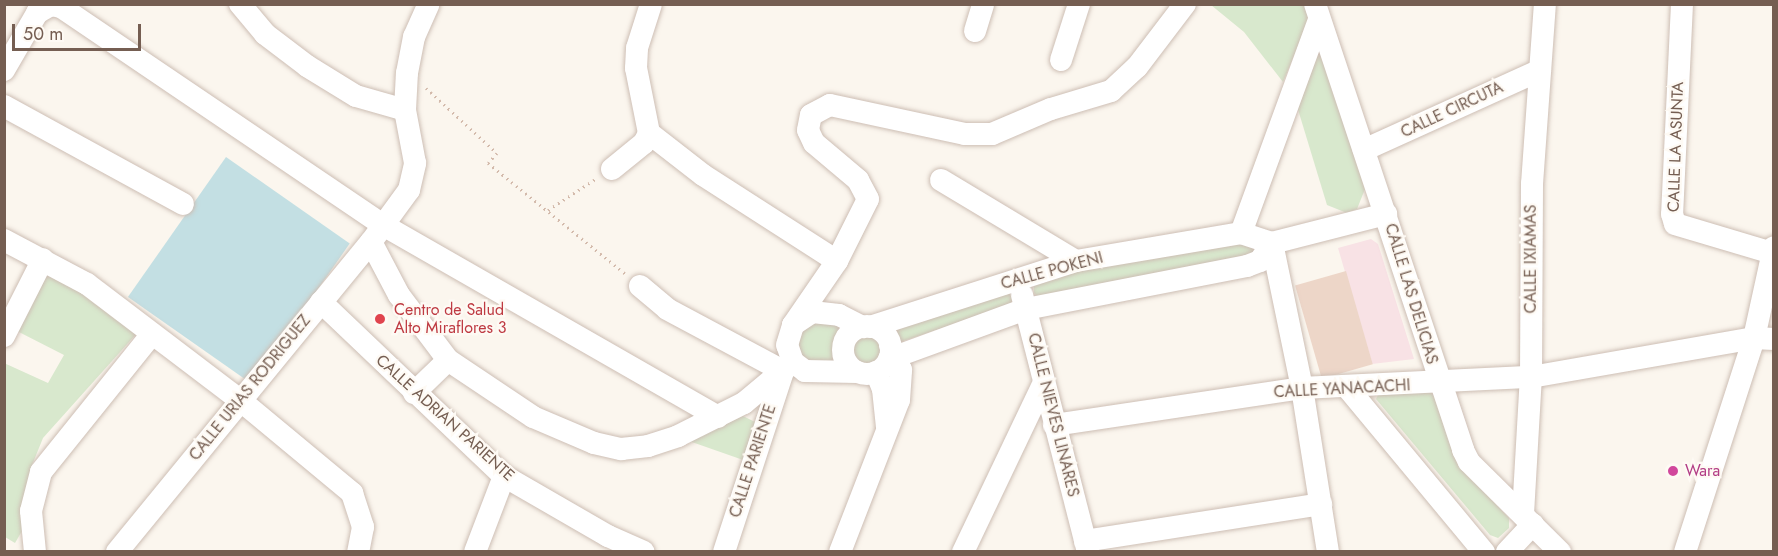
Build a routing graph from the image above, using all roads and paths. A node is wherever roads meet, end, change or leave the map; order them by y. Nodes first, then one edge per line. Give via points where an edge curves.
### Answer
1 (240, 4) edge
2 (429, 4) edge
3 (651, 4) edge
4 (983, 4) edge
5 (1078, 4) edge
6 (1185, 4) edge
7 (1545, 4) edge
8 (1682, 4) edge
9 (1317, 9) edge
10 (975, 31) dead end
11 (1061, 60) dead end
12 (4, 70) edge
13 (1540, 70) junction
14 (407, 73) junction
15 (4, 106) edge
16 (405, 110) junction
17 (649, 133) junction
18 (1364, 150) junction
19 (612, 169) joint
20 (941, 180) dead end
21 (183, 204) dead end
22 (548, 210) junction
23 (1386, 214) junction
24 (1241, 233) junction
25 (377, 234) junction
26 (4, 240) edge
27 (1272, 243) junction
28 (1773, 250) edge
29 (43, 259) junction
30 (1076, 261) junction
31 (833, 266) junction
32 (1018, 279) junction
33 (640, 286) joint
34 (321, 302) junction
35 (1026, 309) junction
36 (839, 315) junction
37 (793, 325) junction
38 (866, 327) junction
39 (152, 334) junction
40 (4, 336) edge
41 (1764, 338) edge
42 (448, 360) junction
43 (882, 361) junction
44 (788, 366) junction
45 (1531, 377) junction
46 (1044, 382) junction
47 (1438, 384) junction
48 (1302, 387) junction
49 (1346, 387) junction
50 (414, 393) junction
51 (240, 400) junction
52 (718, 417) junction
53 (1054, 425) junction
54 (504, 476) junction
55 (1321, 504) junction
56 (1528, 519) junction
57 (607, 544) edge
58 (1087, 546) edge
59 (35, 552) edge
60 (117, 552) edge
61 (358, 552) edge
62 (475, 552) edge
63 (644, 552) edge
64 (724, 552) edge
65 (840, 552) edge
66 (963, 552) edge
67 (1328, 552) edge
68 (1484, 552) edge
69 (1507, 552) edge
70 (1560, 552) edge
71 (1685, 552) edge

1 - 16 street via 265,34 307,66 356,96
2 - 14 street, CALLE URIAS RODRIGUEZ via 414,37
3 - 17 street via 637,48 636,68
4 - 10 street
5 - 11 street
6 - 31 street via 1137,67 1111,91 1051,109 992,134 965,134 830,105 810,115 808,130 814,143 867,192 863,215
7 - 13 street, CALLE IXIAMAS
8 - 28 street, CALLE LA ASUNTA via 1672,214 1675,224
9 - 18 street, CALLE LAS DELICIAS
9 - 24 street
12 - 25 street via 36,13 51,5 61,7
13 - 18 street, CALLE CIRCUTA
13 - 45 street, CALLE IXIAMAS via 1532,184
14 - 16 street, CALLE URIAS RODRIGUEZ
14 - 22 path via 497,153 488,163
15 - 21 street
16 - 25 street, CALLE URIAS RODRIGUEZ via 415,163 413,175 409,190
17 - 19 street
17 - 31 street
18 - 23 street, CALLE LAS DELICIAS
19 - 22 path
20 - 30 street
22 - 33 path
23 - 27 street
23 - 47 street, CALLE LAS DELICIAS
24 - 27 street, CALLE POKENI
24 - 30 street, CALLE POKENI
25 - 34 street, CALLE URIAS RODRIGUEZ
25 - 42 street via 399,295
25 - 52 street
26 - 29 street
27 - 35 street, CALLE POKENI via 1260,261 1235,270
27 - 48 street
28 - 41 street
29 - 39 street via 87,284
29 - 40 street
30 - 32 street, CALLE POKENI
31 - 36 street
31 - 37 street
32 - 35 street, CALLE NIEVES LINARES
32 - 38 street, CALLE POKENI
33 - 44 street, CALLE POKENI via 667,309
34 - 50 street, CALLE ADRIAN PARIENTE
34 - 51 street, CALLE URIAS RODRIGUEZ
35 - 43 street, CALLE POKENI
35 - 46 street, CALLE NIEVES LINARES
36 - 37 street via 812,312
36 - 38 street
37 - 44 street via 787,345
38 - 43 street via 883,333
38 - 43 street via 851,332 843,345 845,361
39 - 51 street
39 - 59 street via 41,472 31,511
41 - 45 street, CALLE YANACACHI
41 - 71 street
42 - 50 street
42 - 52 street via 533,417 575,436 621,449 648,446
43 - 44 street, CALLE POKENI via 814,373
43 - 65 street via 903,380
44 - 52 street via 744,403
44 - 64 street, CALLE PARIENTE
45 - 47 street, CALLE YANACACHI
45 - 56 street, CALLE IXIAMAS
46 - 53 street, CALLE NIEVES LINARES
46 - 66 street
47 - 49 street, CALLE YANACACHI
47 - 56 street, CALLE LAS DELICIAS via 1469,462
48 - 49 street, CALLE YANACACHI
48 - 53 street, CALLE YANACACHI
48 - 55 street
49 - 68 street
50 - 54 street, CALLE ADRIAN PARIENTE
51 - 60 street, CALLE URIAS RODRIGUEZ
51 - 61 street via 352,493 363,527
53 - 58 street, CALLE NIEVES LINARES
54 - 57 street, CALLE ADRIAN PARIENTE
54 - 62 street
55 - 58 street
55 - 67 street
56 - 69 street
56 - 70 street, CALLE LAS DELICIAS
57 - 63 street, CALLE ADRIAN PARIENTE

